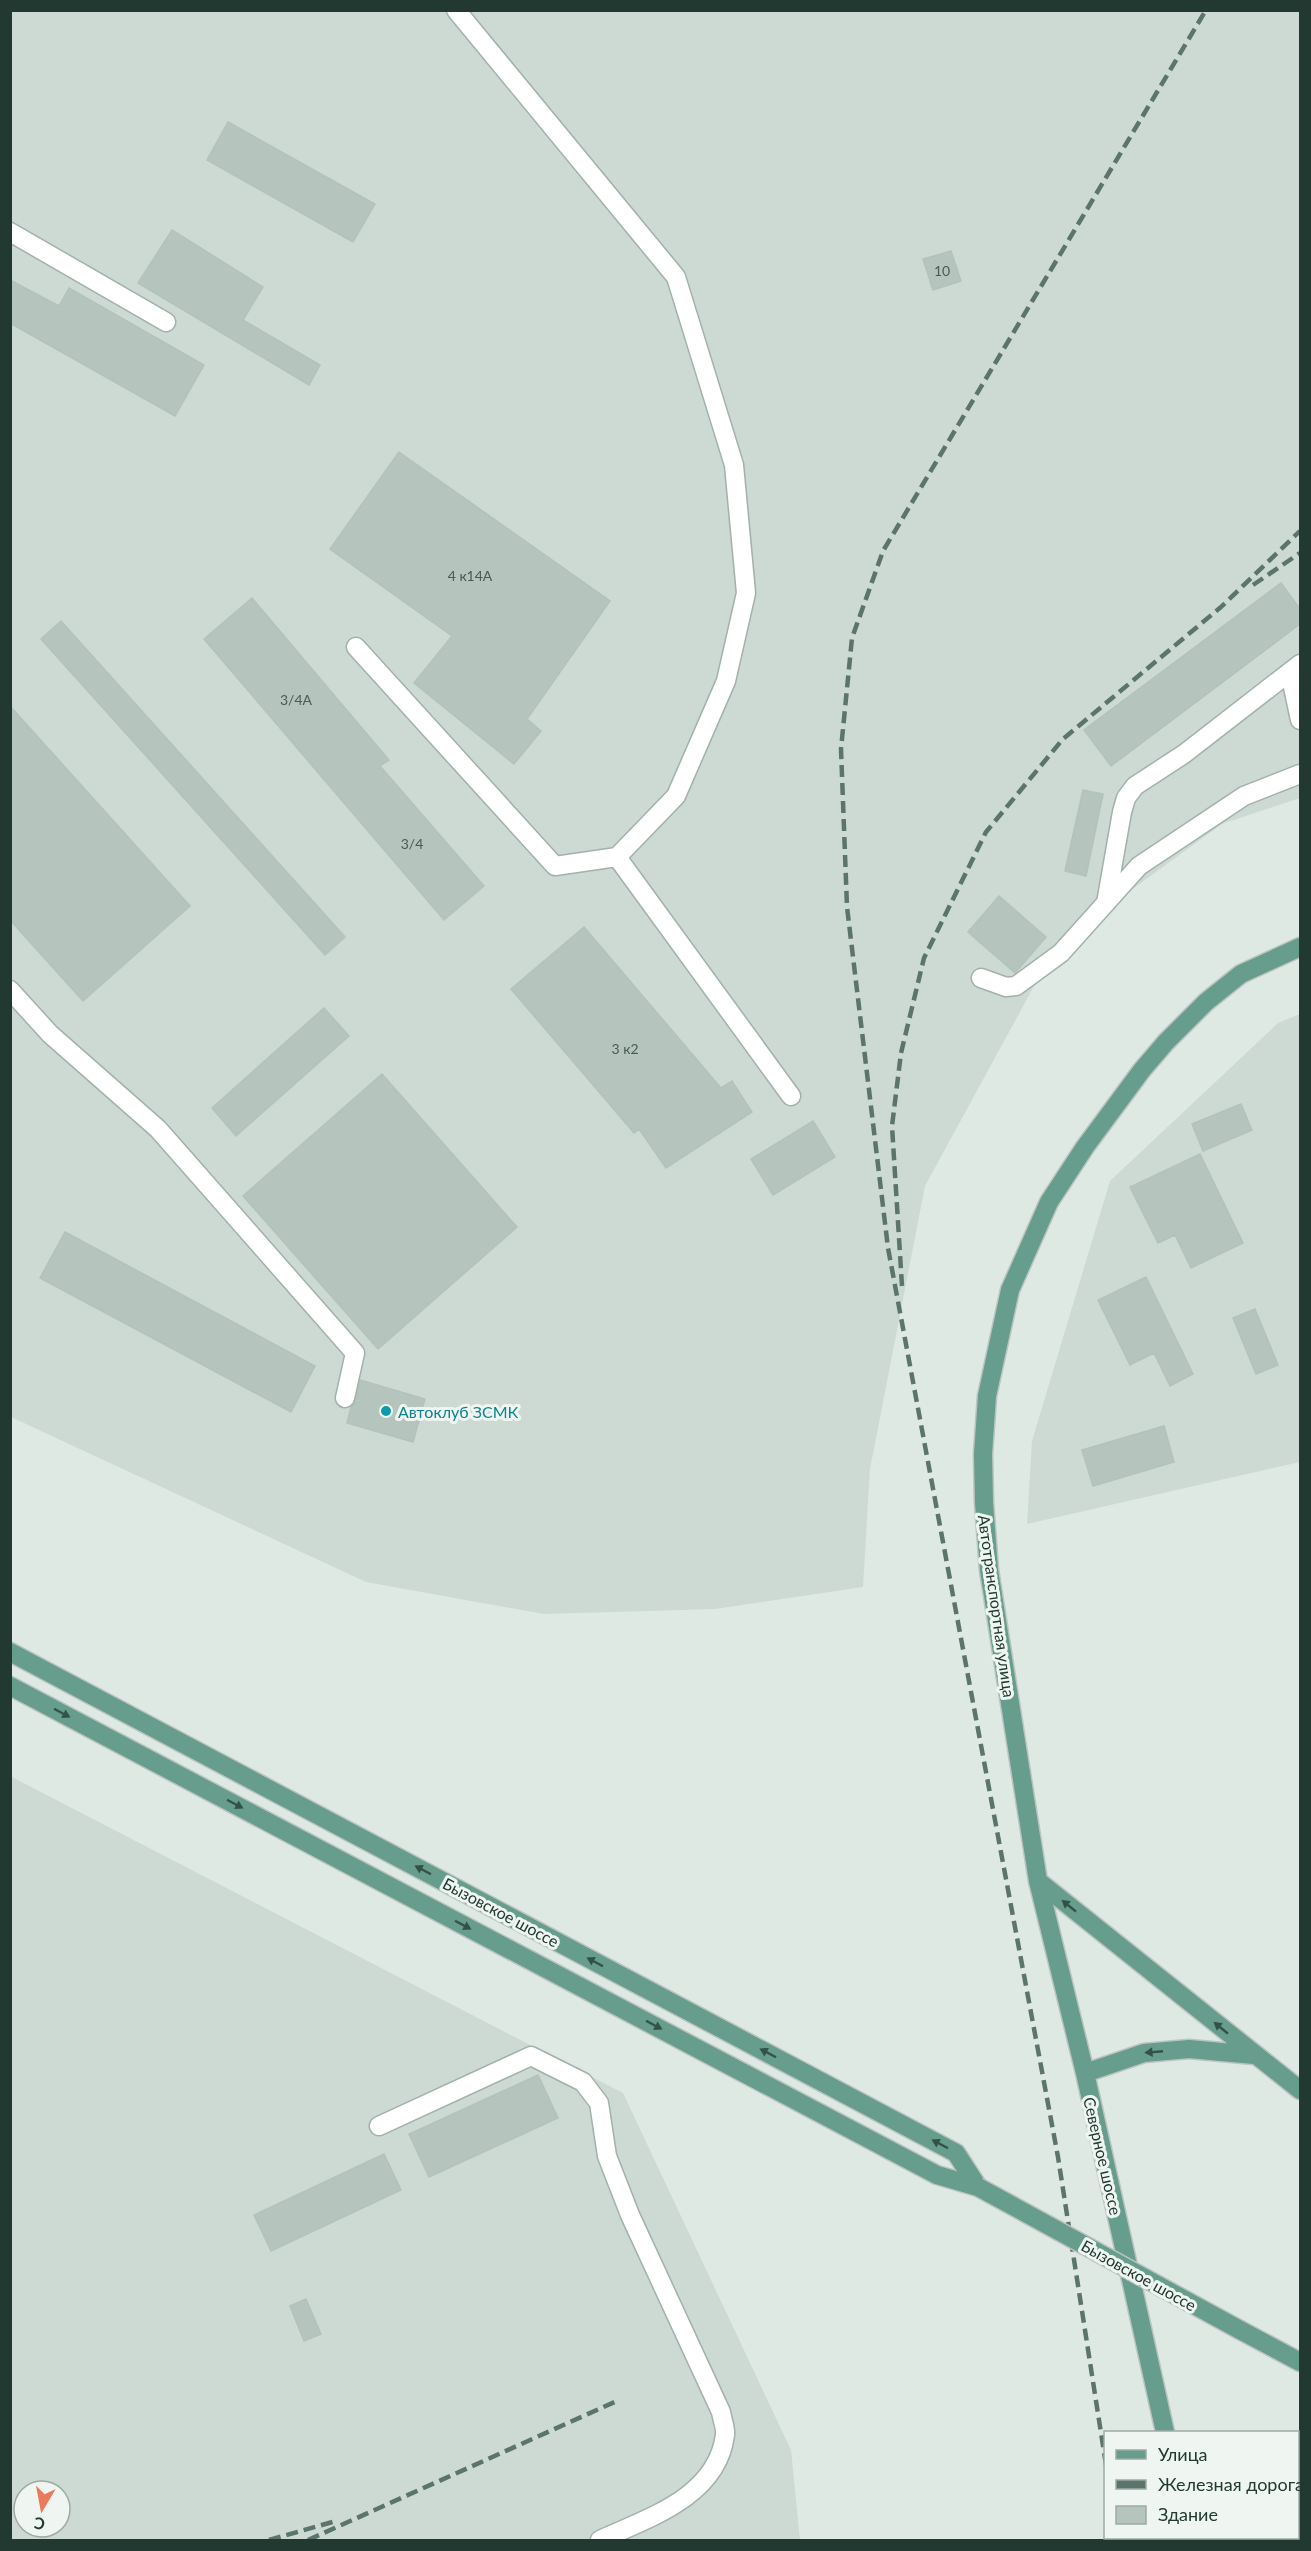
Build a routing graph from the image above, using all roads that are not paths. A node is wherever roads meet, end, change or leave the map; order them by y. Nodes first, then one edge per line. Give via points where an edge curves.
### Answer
1 (456, 10) edge
2 (10, 232) edge
3 (166, 322) dead end
4 (356, 647) dead end
5 (1295, 669) edge
6 (1300, 720) edge
7 (1300, 774) edge
8 (617, 857) junction
9 (1106, 903) junction
10 (1300, 947) edge
11 (981, 978) dead end
12 (10, 990) edge
13 (791, 1096) dead end
14 (345, 1398) dead end
15 (10, 1652) edge
16 (10, 1686) edge
17 (1038, 1881) junction
18 (1254, 2055) junction
19 (1085, 2073) junction
20 (1300, 2090) edge
21 (379, 2126) dead end
22 (978, 2187) junction
23 (1300, 2362) edge
24 (1165, 2431) edge
25 (600, 2541) edge

1 - 8 lane via 676,277 734,465 746,593 726,681 676,796
2 - 3 lane
4 - 8 lane via 555,866
5 - 6 lane
5 - 9 lane via 1184,754 1135,786 1122,812
7 - 9 lane via 1244,796 1139,866
8 - 13 lane
9 - 11 lane via 1060,953 1016,986 1006,987
10 - 17 main road, Автотранспортная улица via 1241,974 1206,1002 1160,1049 1062,1181 1029,1242 1010,1290 987,1396 984,1502 989,1570
12 - 14 lane via 50,1034 158,1129 355,1353
22 -> 15 main road, Бызовское шоссе via 957,2153
16 -> 22 main road, Бызовское шоссе via 937,2175
18 -> 17 main road
17 - 19 main road, Северное шоссе
18 -> 19 main road via 1189,2049 1155,2052
18 - 20 main road
19 - 24 main road, Северное шоссе
21 - 25 lane via 531,2056 583,2082 599,2103 607,2156 721,2412 725,2433 717,2459 700,2486 682,2502
22 - 23 main road, Бызовское шоссе, bridge

